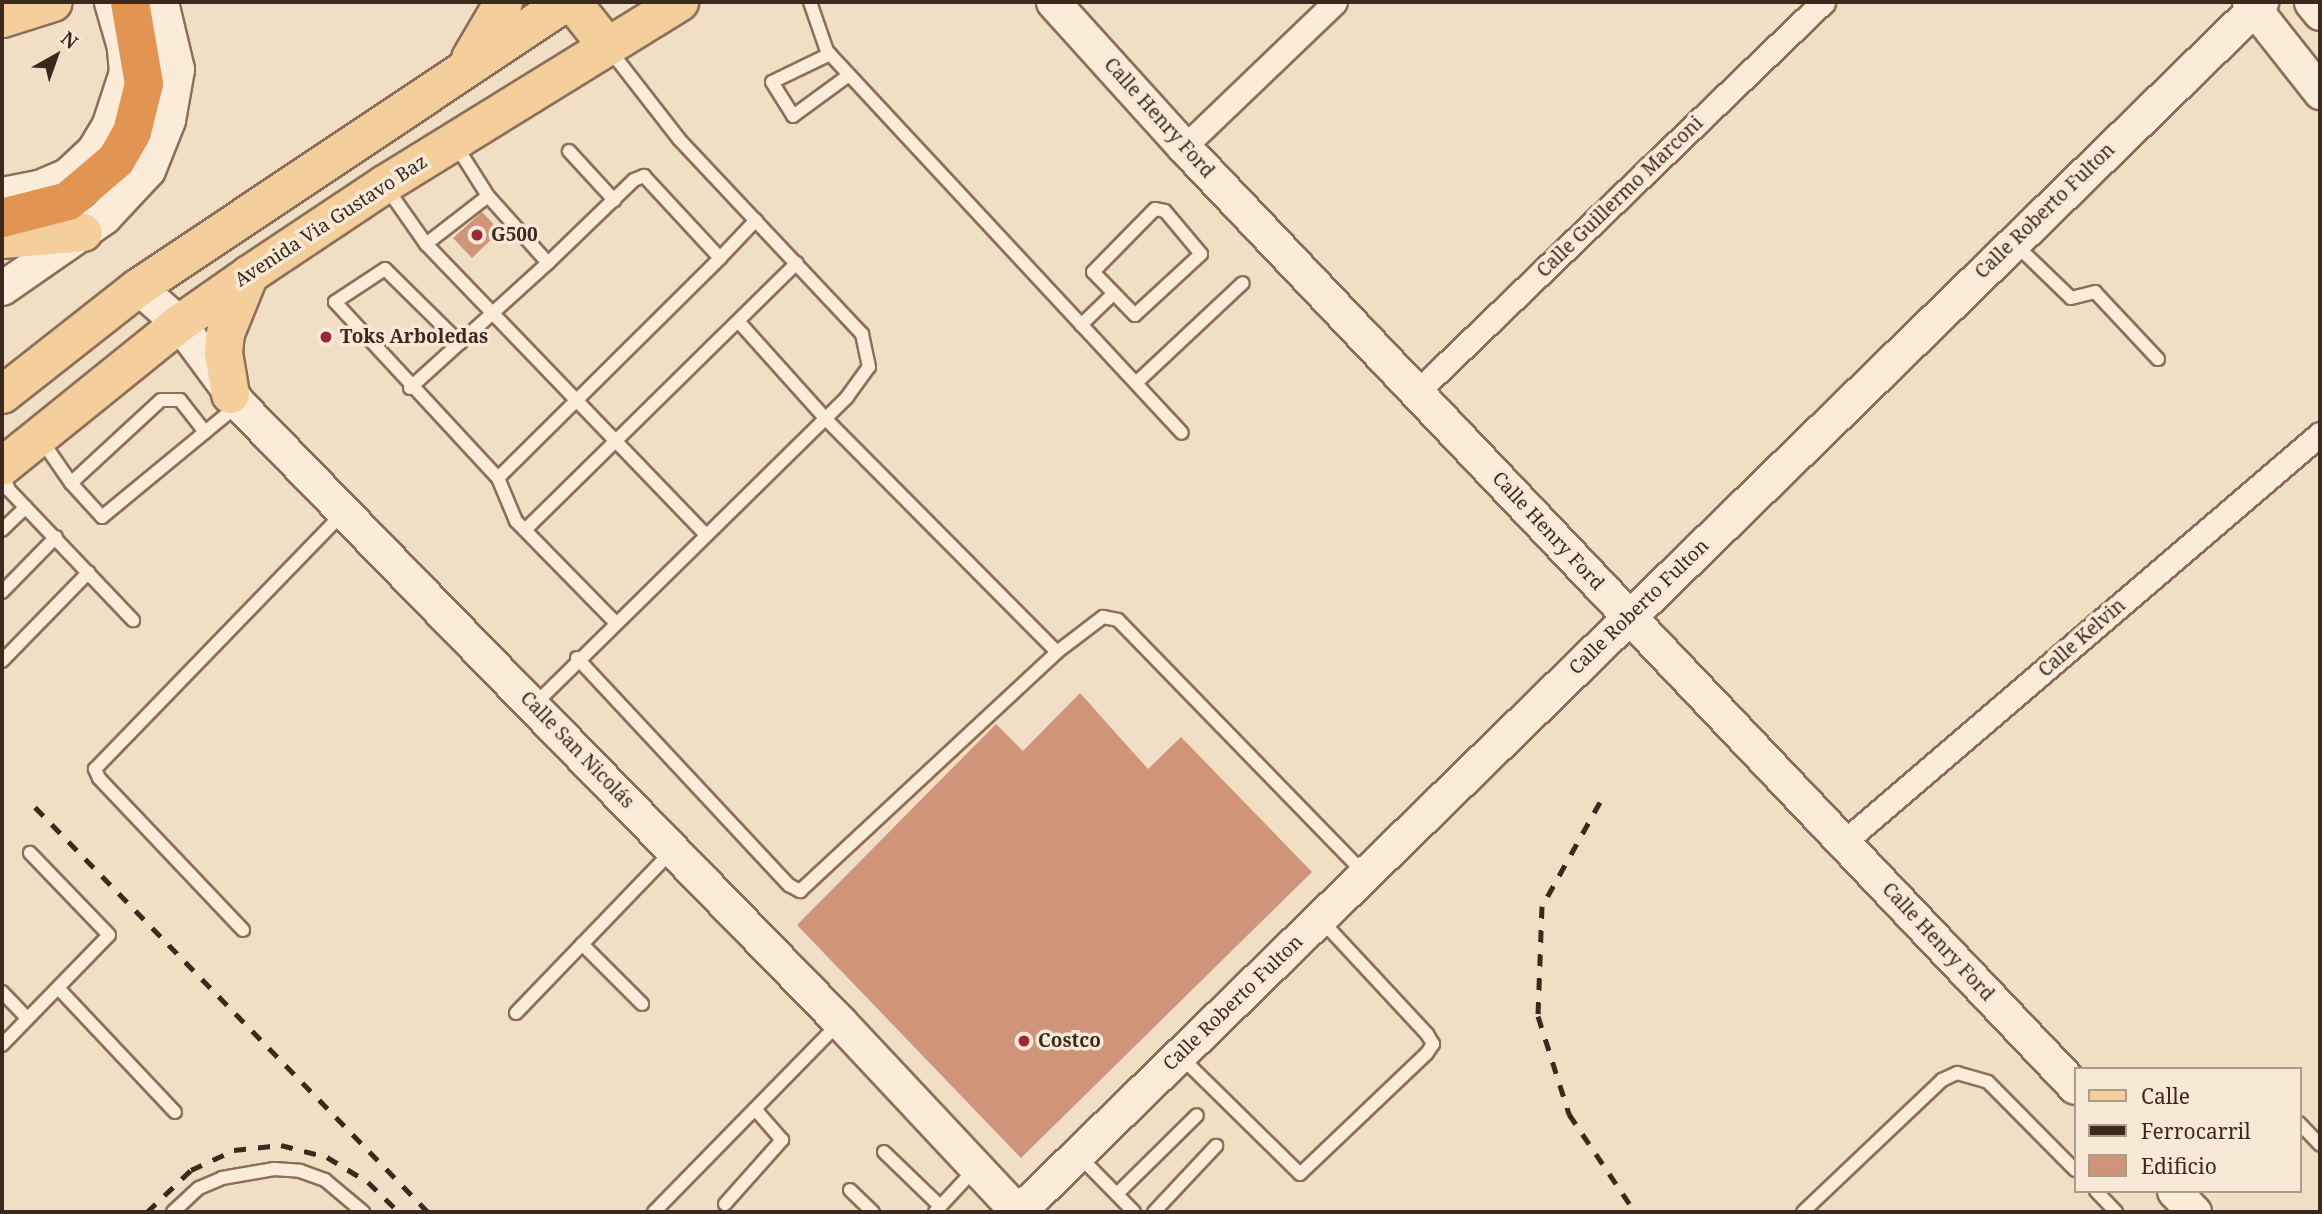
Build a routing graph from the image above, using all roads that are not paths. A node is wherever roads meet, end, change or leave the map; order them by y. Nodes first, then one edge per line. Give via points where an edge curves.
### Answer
1 (53, 2) edge
2 (503, 2) edge
3 (565, 2) edge
4 (572, 2) edge
5 (678, 2) edge
6 (810, 2) edge
7 (1053, 2) edge
8 (1335, 2) edge
9 (1823, 2) edge
10 (2311, 2) edge
11 (2255, 4) edge
12 (163, 9) edge
13 (120, 10) edge
14 (2320, 13) edge
15 (2, 18) edge
16 (607, 46) junction
17 (830, 54) junction
18 (465, 65) junction
19 (849, 75) junction
20 (2320, 92) edge
21 (453, 141) junction
22 (1184, 147) junction
23 (569, 151) dead end
24 (384, 184) junction
25 (2, 194) edge
26 (488, 196) junction
27 (614, 200) junction
28 (756, 220) junction
29 (83, 232) junction
30 (9, 236) edge
31 (2014, 242) junction
32 (426, 244) junction
33 (720, 258) junction
34 (548, 263) junction
35 (797, 263) junction
36 (249, 274) junction
37 (1242, 283) dead end
38 (138, 287) junction
39 (2, 288) edge
40 (1113, 293) junction
41 (493, 313) junction
42 (739, 322) junction
43 (179, 323) junction
44 (1081, 326) junction
45 (460, 343) junction
46 (2158, 359) dead end
47 (1136, 383) junction
48 (410, 388) junction
49 (1417, 393) junction
50 (2, 394) edge
51 (575, 398) junction
52 (234, 399) junction
53 (825, 418) junction
54 (205, 432) junction
55 (1182, 433) dead end
56 (2320, 434) edge
57 (39, 436) junction
58 (615, 441) junction
59 (2, 468) edge
60 (498, 478) junction
61 (71, 483) junction
62 (26, 508) junction
63 (345, 512) junction
64 (2, 530) edge
65 (525, 530) junction
66 (705, 534) junction
67 (56, 537) junction
68 (89, 572) junction
69 (2, 592) edge
70 (1629, 617) junction
71 (133, 620) dead end
72 (615, 622) junction
73 (1057, 652) junction
74 (577, 659) junction
75 (2, 661) edge
76 (534, 705) junction
77 (1844, 842) junction
78 (673, 851) junction
79 (30, 853) dead end
80 (1365, 874) junction
81 (1319, 919) junction
82 (243, 930) dead end
83 (582, 944) junction
84 (59, 989) junction
85 (2, 992) edge
86 (642, 1004) dead end
87 (516, 1013) dead end
88 (29, 1019) junction
89 (840, 1022) junction
90 (2, 1045) edge
91 (1179, 1055) junction
92 (2074, 1086) edge
93 (755, 1109) junction
94 (175, 1112) dead end
95 (1198, 1115) dead end
96 (2301, 1125) edge
97 (2320, 1145) edge
98 (1216, 1146) dead end
99 (884, 1152) dead end
100 (1077, 1154) junction
101 (976, 1168) junction
102 (2074, 1169) edge
103 (850, 1190) dead end
104 (2098, 1193) edge
105 (2176, 1193) edge
106 (1117, 1194) junction
107 (724, 1204) dead end
108 (937, 1209) edge
109 (173, 1212) edge
110 (363, 1212) edge
111 (654, 1212) edge
112 (873, 1212) edge
113 (1018, 1212) edge
114 (1134, 1212) edge
115 (1154, 1212) edge
116 (1803, 1212) edge
117 (2116, 1212) edge
118 (2194, 1212) edge

1 - 15 main road
2 - 18 main road
3 - 18 main road
4 - 16 main road
5 - 16 main road, Avenida Via Gustavo Baz
6 - 17 lane
7 - 22 street, Calle Henry Ford
8 - 22 street
9 - 49 street, Calle Guillermo Marconi
10 - 14 street
11 - 20 street
11 - 31 street, Calle Roberto Fulton
12 - 29 street via 177,69 160,146 148,170 120,203
13 - 25 street via 126,72 109,124 93,151 68,174 38,187
13 - 30 highway via 144,84 132,132 116,160 68,201
16 - 21 main road, Avenida Via Gustavo Baz
16 - 28 lane via 679,139
17 - 19 lane
17 - 19 lane via 772,82 793,116
18 - 38 main road
19 - 44 lane
21 - 24 main road, Avenida Via Gustavo Baz
21 - 26 lane
22 - 49 street, Calle Henry Ford
23 - 27 lane
24 - 32 lane
24 - 36 main road, Avenida Via Gustavo Baz
26 - 32 lane
26 - 34 lane
27 - 33 lane via 644,176
27 - 34 lane
28 - 33 lane
28 - 35 lane
29 - 30 main road
29 - 39 street
31 - 46 lane via 2071,298 2095,292
31 - 70 street, Calle Roberto Fulton
32 - 41 lane
33 - 51 lane
34 - 41 lane
35 - 42 lane
35 - 53 lane via 862,334 869,367
36 - 43 main road, Avenida Via Gustavo Baz
36 - 52 main road via 225,333 223,352
37 - 47 lane
38 - 43 street, Calle San Nicolás
38 - 50 main road
40 - 40 lane via 1136,314 1198,259 1198,247 1165,211 1155,209 1094,267 1093,272
40 - 44 lane
41 - 45 lane
41 - 51 lane
42 - 53 lane
42 - 58 lane
43 - 52 street, Calle San Nicolás
43 - 57 main road, Avenida Via Gustavo Baz
44 - 47 lane
45 - 48 lane
45 - 48 lane via 385,269 340,296 337,308
47 - 55 lane
48 - 60 lane
49 - 70 street, Calle Henry Ford
51 - 58 lane
51 - 60 lane
52 - 54 lane
52 - 63 street, Calle San Nicolás
53 - 66 lane
53 - 73 lane
54 - 61 lane via 108,515 96,512
54 - 61 lane via 180,400 161,400
56 - 77 street, Calle Kelvin
57 - 59 main road, Avenida Via Gustavo Baz
57 - 61 lane
58 - 65 lane
58 - 66 lane
59 - 62 lane via 9,490
60 - 65 lane
62 - 64 lane
62 - 67 lane
63 - 76 street, Calle San Nicolás
63 - 82 lane via 96,769 99,778
65 - 72 lane
66 - 72 lane
67 - 68 lane
67 - 69 lane
68 - 71 lane
68 - 75 lane
70 - 77 street, Calle Henry Ford
70 - 80 street, Calle Roberto Fulton
72 - 74 lane
73 - 74 lane via 800,891 789,885
73 - 80 lane via 1103,617 1118,621
74 - 76 lane
76 - 78 street, Calle San Nicolás
77 - 92 street, Calle Henry Ford
78 - 83 lane
78 - 89 street, Calle San Nicolás
79 - 84 lane via 109,935
80 - 81 street, Calle Roberto Fulton
81 - 91 street, Calle Roberto Fulton
81 - 91 lane via 1427,1034 1433,1044 1427,1053 1300,1174
83 - 86 lane
83 - 87 lane
84 - 88 lane
84 - 94 lane
85 - 88 lane
88 - 90 lane
89 - 93 lane
89 - 101 street, Calle San Nicolás
91 - 100 street, Calle Roberto Fulton
93 - 107 lane via 782,1140
93 - 111 lane
95 - 106 lane
96 - 97 lane
98 - 115 lane
99 - 108 lane
100 - 106 lane
100 - 113 street, Calle Roberto Fulton
101 - 108 lane
101 - 113 street, Calle San Nicolás
102 - 116 lane via 1988,1082 1973,1074 1957,1073 1942,1080
103 - 112 lane
104 - 117 lane
105 - 118 street
106 - 114 lane
109 - 110 lane via 199,1188 222,1178 274,1169 300,1171 324,1180

